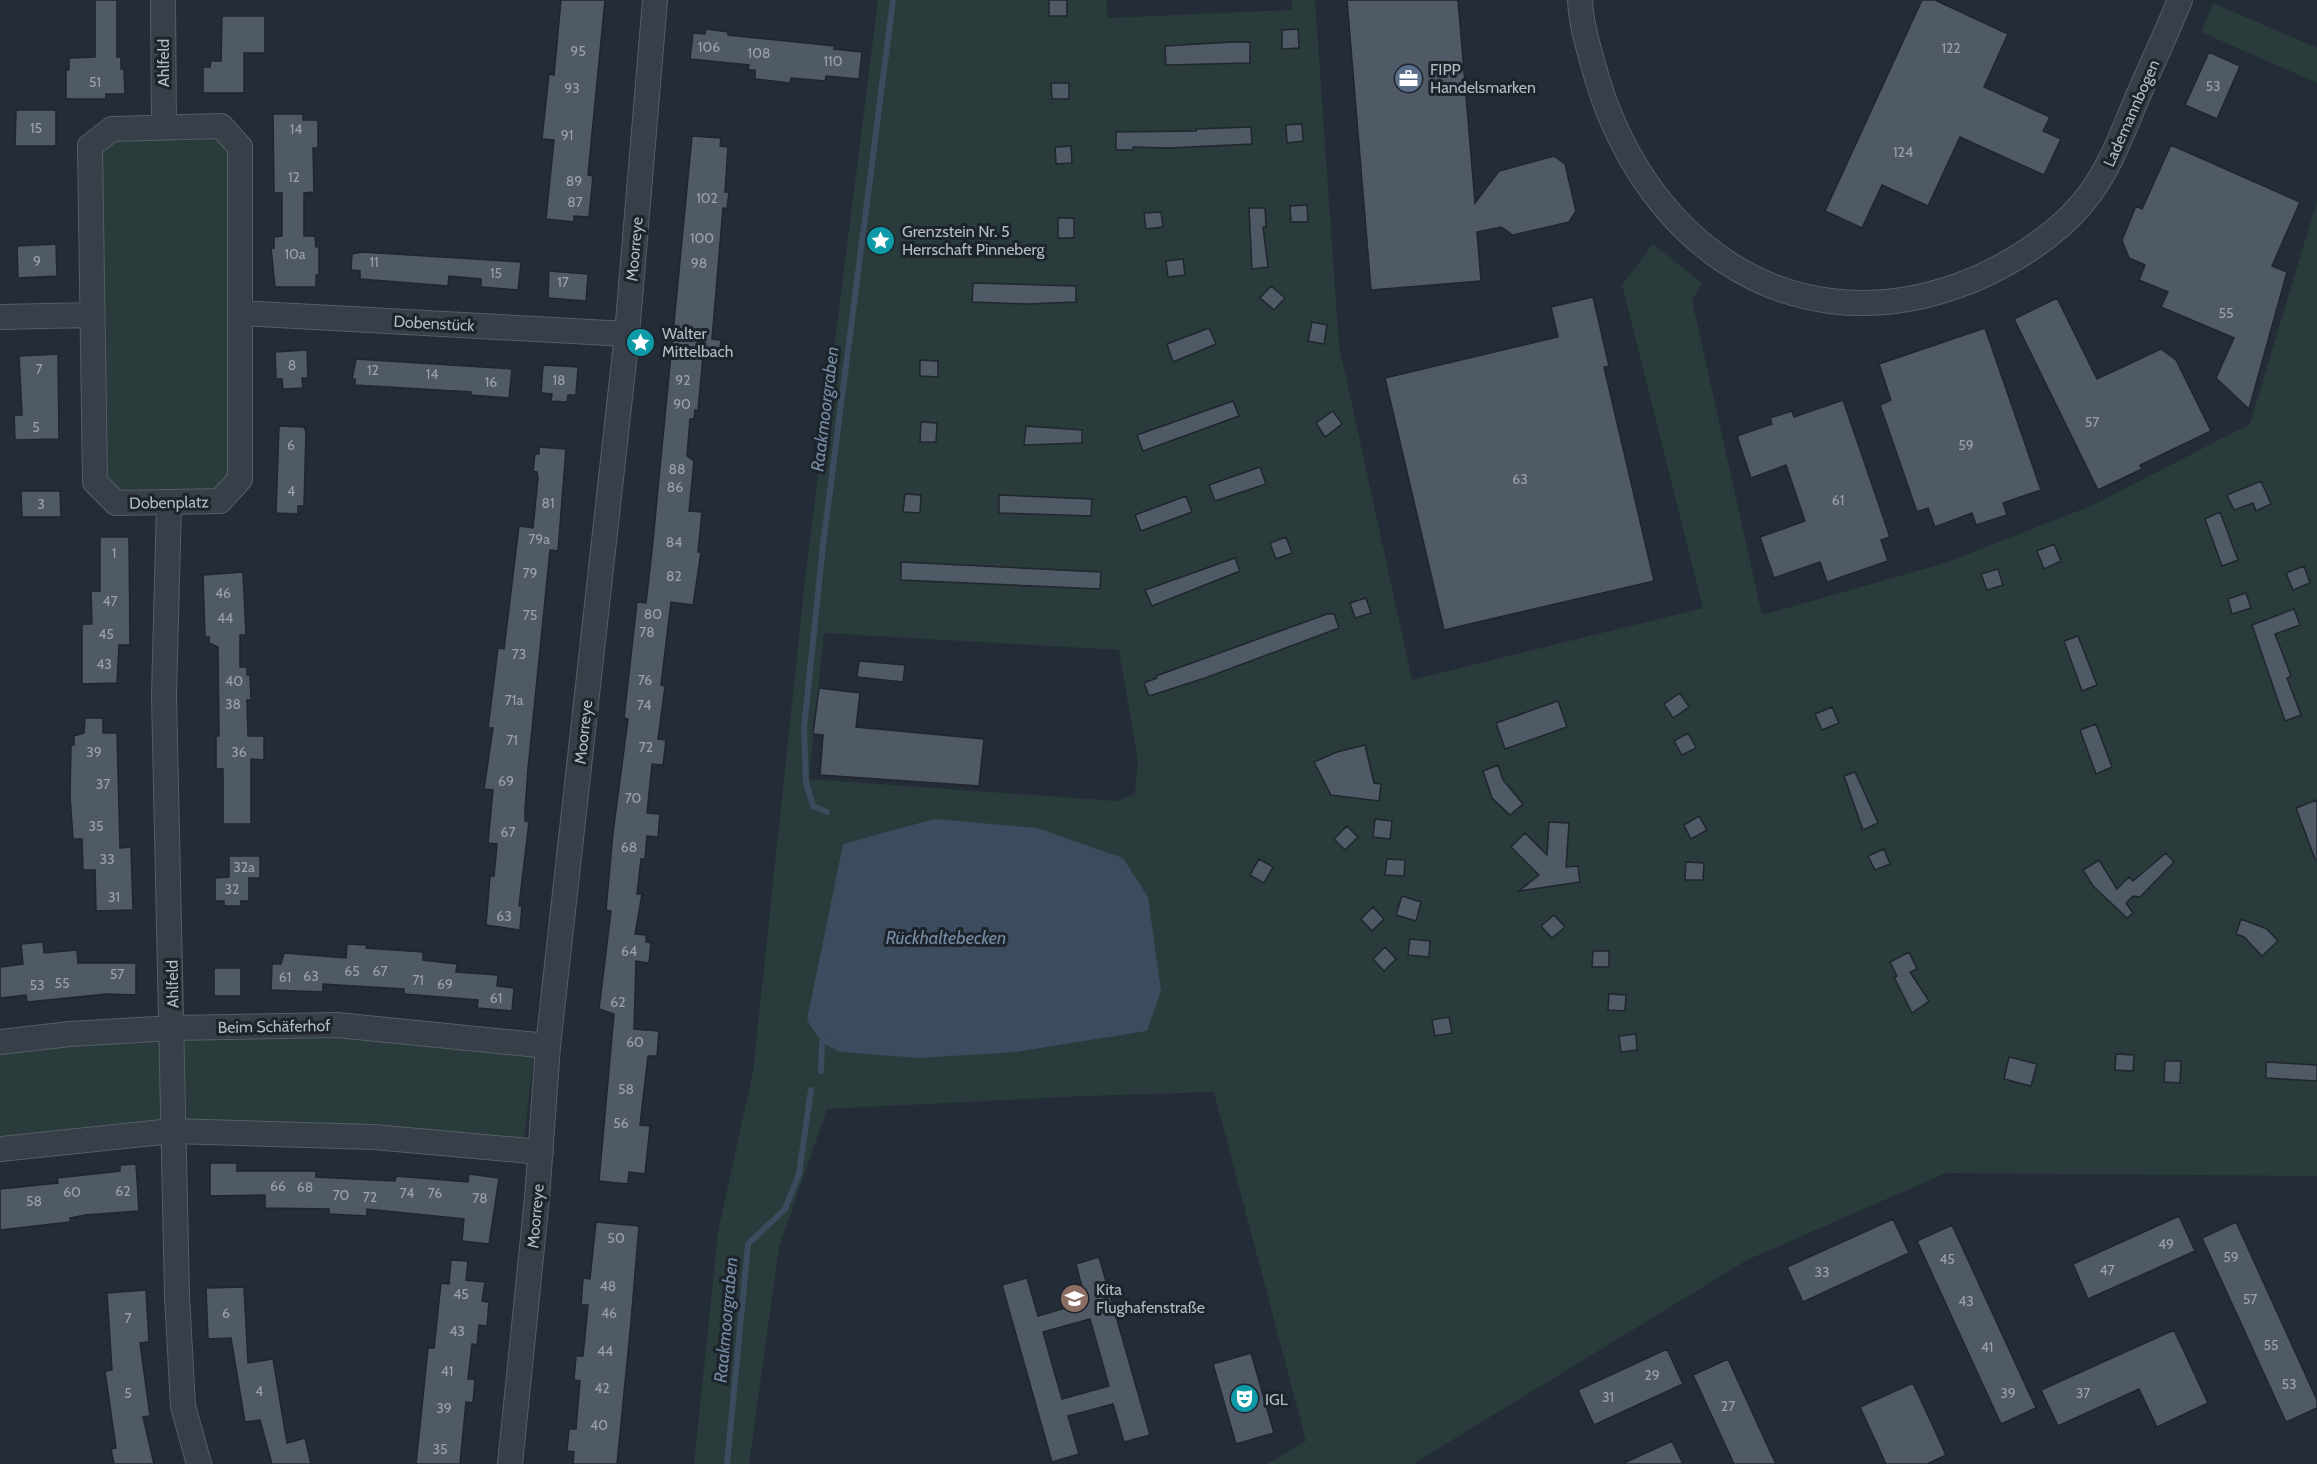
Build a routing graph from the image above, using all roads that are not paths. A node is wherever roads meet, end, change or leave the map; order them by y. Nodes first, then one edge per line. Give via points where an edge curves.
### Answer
1 (163, 0) edge
2 (656, 0) edge
3 (1580, 0) edge
4 (2180, 0) edge
5 (164, 127) junction
6 (242, 314) junction
7 (91, 315) junction
8 (0, 317) edge
9 (627, 333) junction
10 (169, 503) junction
11 (173, 1028) junction
12 (0, 1042) edge
13 (548, 1046) junction
14 (172, 1131) junction
15 (0, 1149) edge
16 (541, 1152) junction
17 (199, 1464) edge
18 (510, 1464) edge

1 - 5 street, Ahlfeld
2 - 9 street, Moorreye
3 - 4 street, Lademannbogen via 1608,112 1628,155 1670,216 1725,261 1777,289 1810,299 1863,304 1926,297 1982,277 2024,253 2080,207 2106,171
5 - 6 street, Dobenplatz via 221,126 240,147
5 - 7 street, Dobenplatz via 112,129 90,146
6 - 9 street, Dobenstück
6 - 10 street, Dobenplatz via 240,479 220,501
7 - 8 street
7 - 10 street, Dobenplatz via 95,482 116,502
9 - 13 street, Moorreye
10 - 11 street, Ahlfeld via 164,695
11 - 12 street, Beim Schäferhof
11 - 13 street, Beim Schäferhof via 337,1025
11 - 14 street, Ahlfeld
13 - 16 street, Moorreye
14 - 15 street
14 - 16 street via 374,1137
14 - 17 street, Ahlfeld via 183,1406
16 - 18 street, Moorreye

